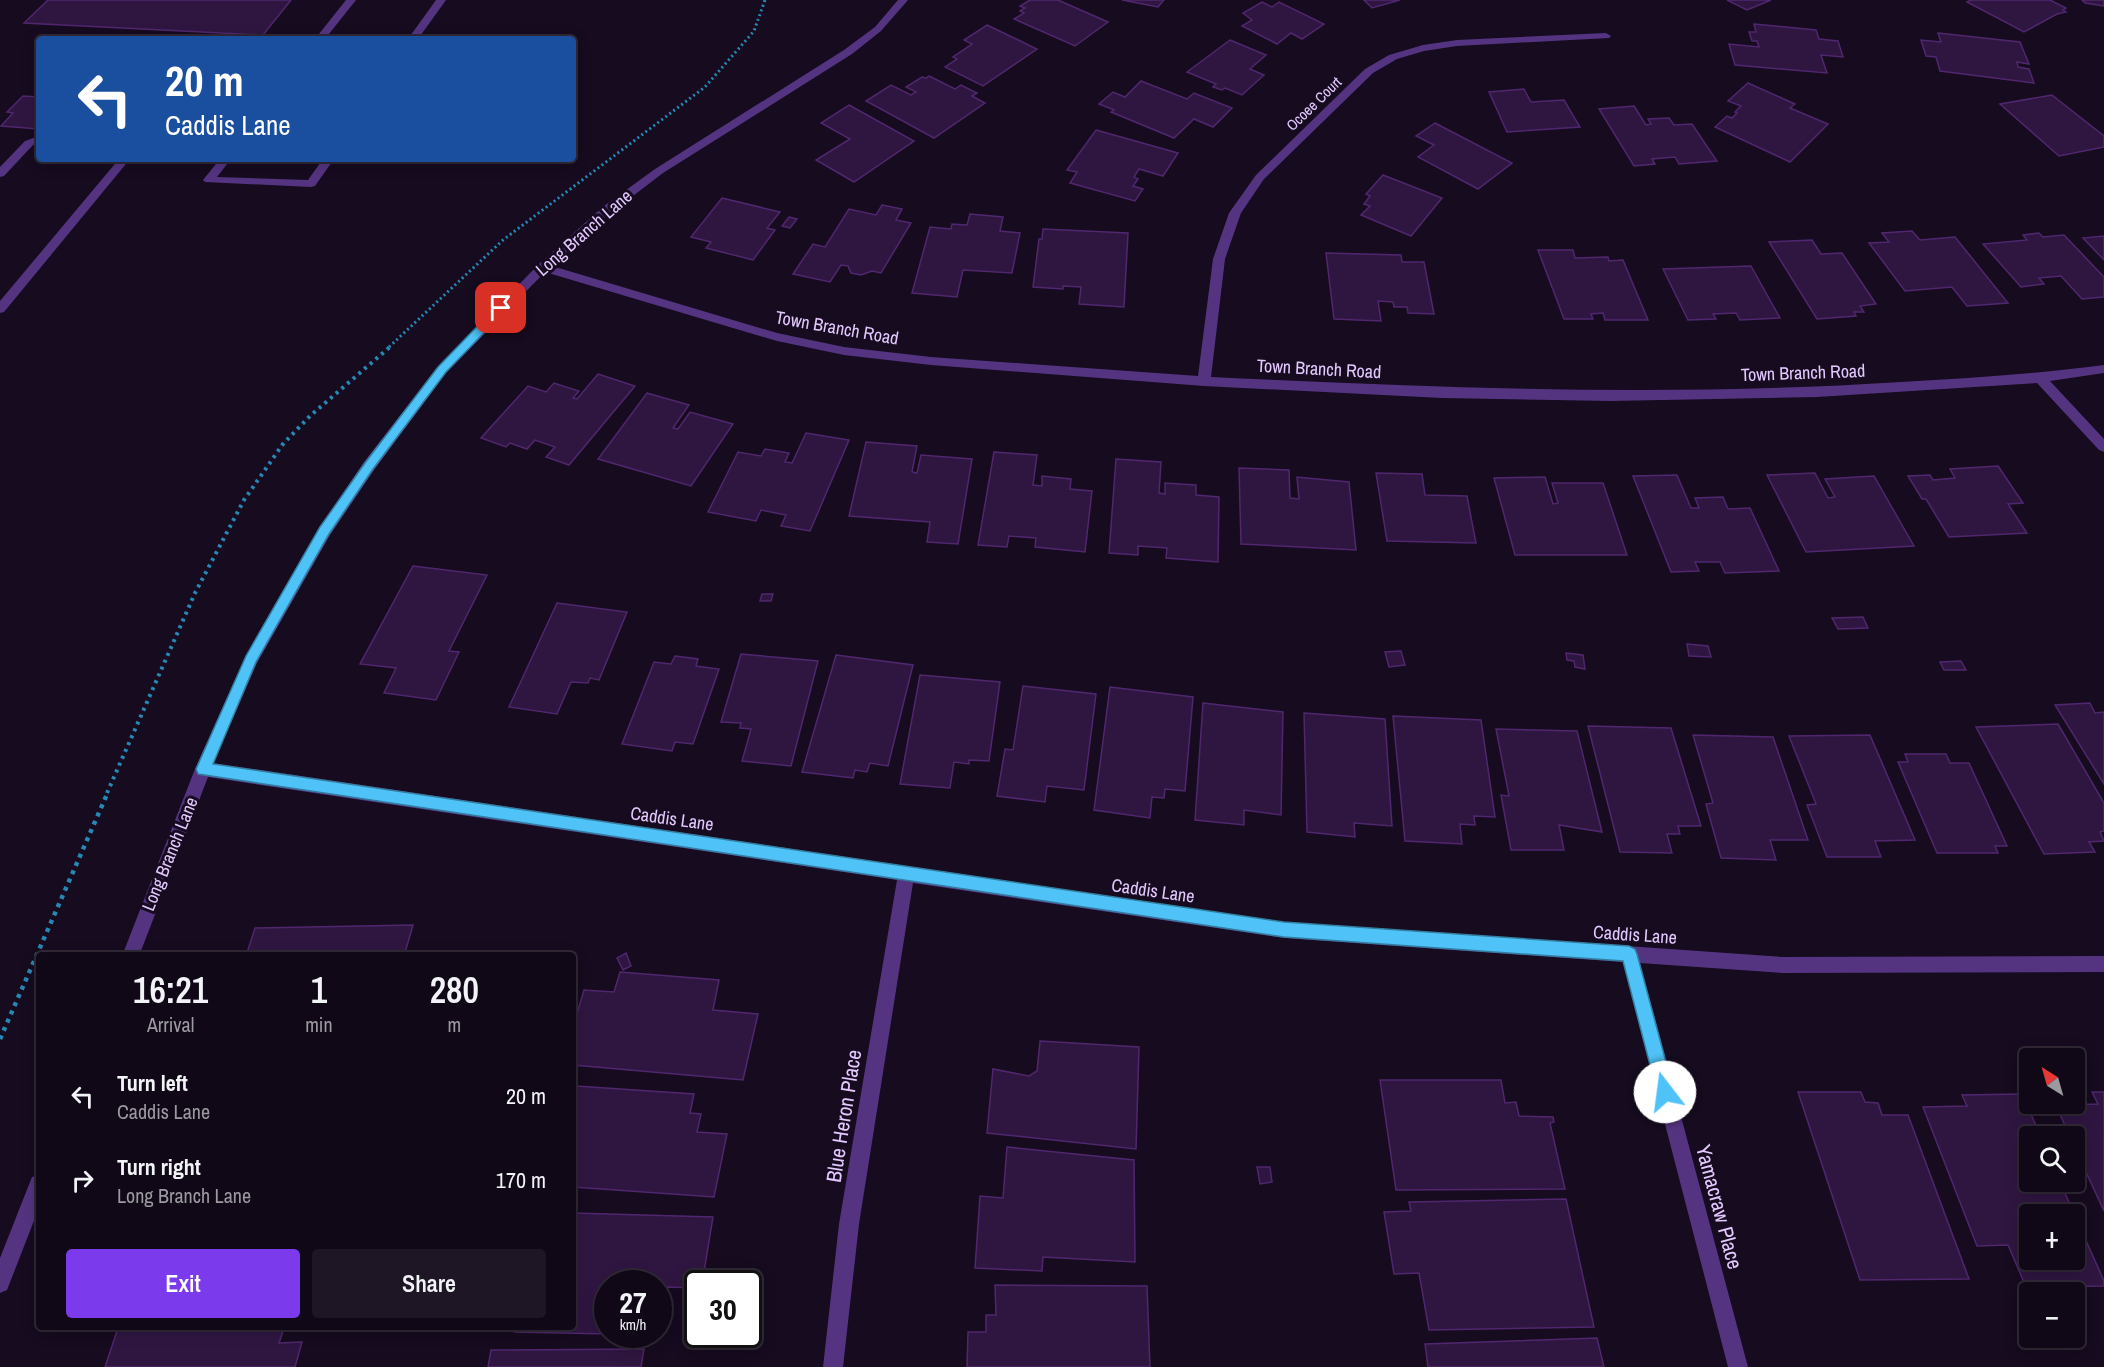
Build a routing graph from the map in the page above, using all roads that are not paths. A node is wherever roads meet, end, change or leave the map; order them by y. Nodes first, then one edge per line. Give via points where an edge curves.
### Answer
1 (351, 0) edge
2 (441, 0) edge
3 (903, 0) edge
4 (322, 36) edge
5 (415, 36) edge
6 (1606, 36) dead end
7 (36, 140) edge
8 (122, 162) edge
9 (224, 162) edge
10 (327, 162) edge
11 (0, 174) edge
12 (543, 267) junction
13 (0, 309) edge
14 (2104, 369) edge
15 (2040, 378) junction
16 (1204, 381) junction
17 (2104, 447) edge
18 (203, 769) junction
19 (906, 874) junction
20 (132, 952) edge
21 (1629, 954) junction
22 (2104, 964) edge
23 (36, 1192) edge
24 (0, 1283) edge
25 (833, 1367) edge
26 (1738, 1367) edge

1 - 4 street
2 - 5 street
3 - 12 street, Long Branch Lane via 878,29 848,52 659,171 608,209
6 - 16 street, Ocoee Court via 1446,44 1393,57 1369,71 1260,177 1235,213 1219,259
7 - 11 street
8 - 13 street
9 - 10 street via 210,180 311,184
12 - 16 street, Town Branch Road via 777,337 844,351
12 - 18 street, Long Branch Lane via 442,370 369,466 325,531 251,660
14 - 15 street, Town Branch Road
15 - 16 street, Town Branch Road via 1817,392 1611,396 1442,393
15 - 17 street
18 - 19 street, Caddis Lane
18 - 20 street, Long Branch Lane
19 - 21 street, Caddis Lane via 1284,930
19 - 25 street, Blue Heron Place via 849,1224
21 - 22 street, Caddis Lane via 1782,965
21 - 26 street, Yamacraw Place
23 - 24 street

